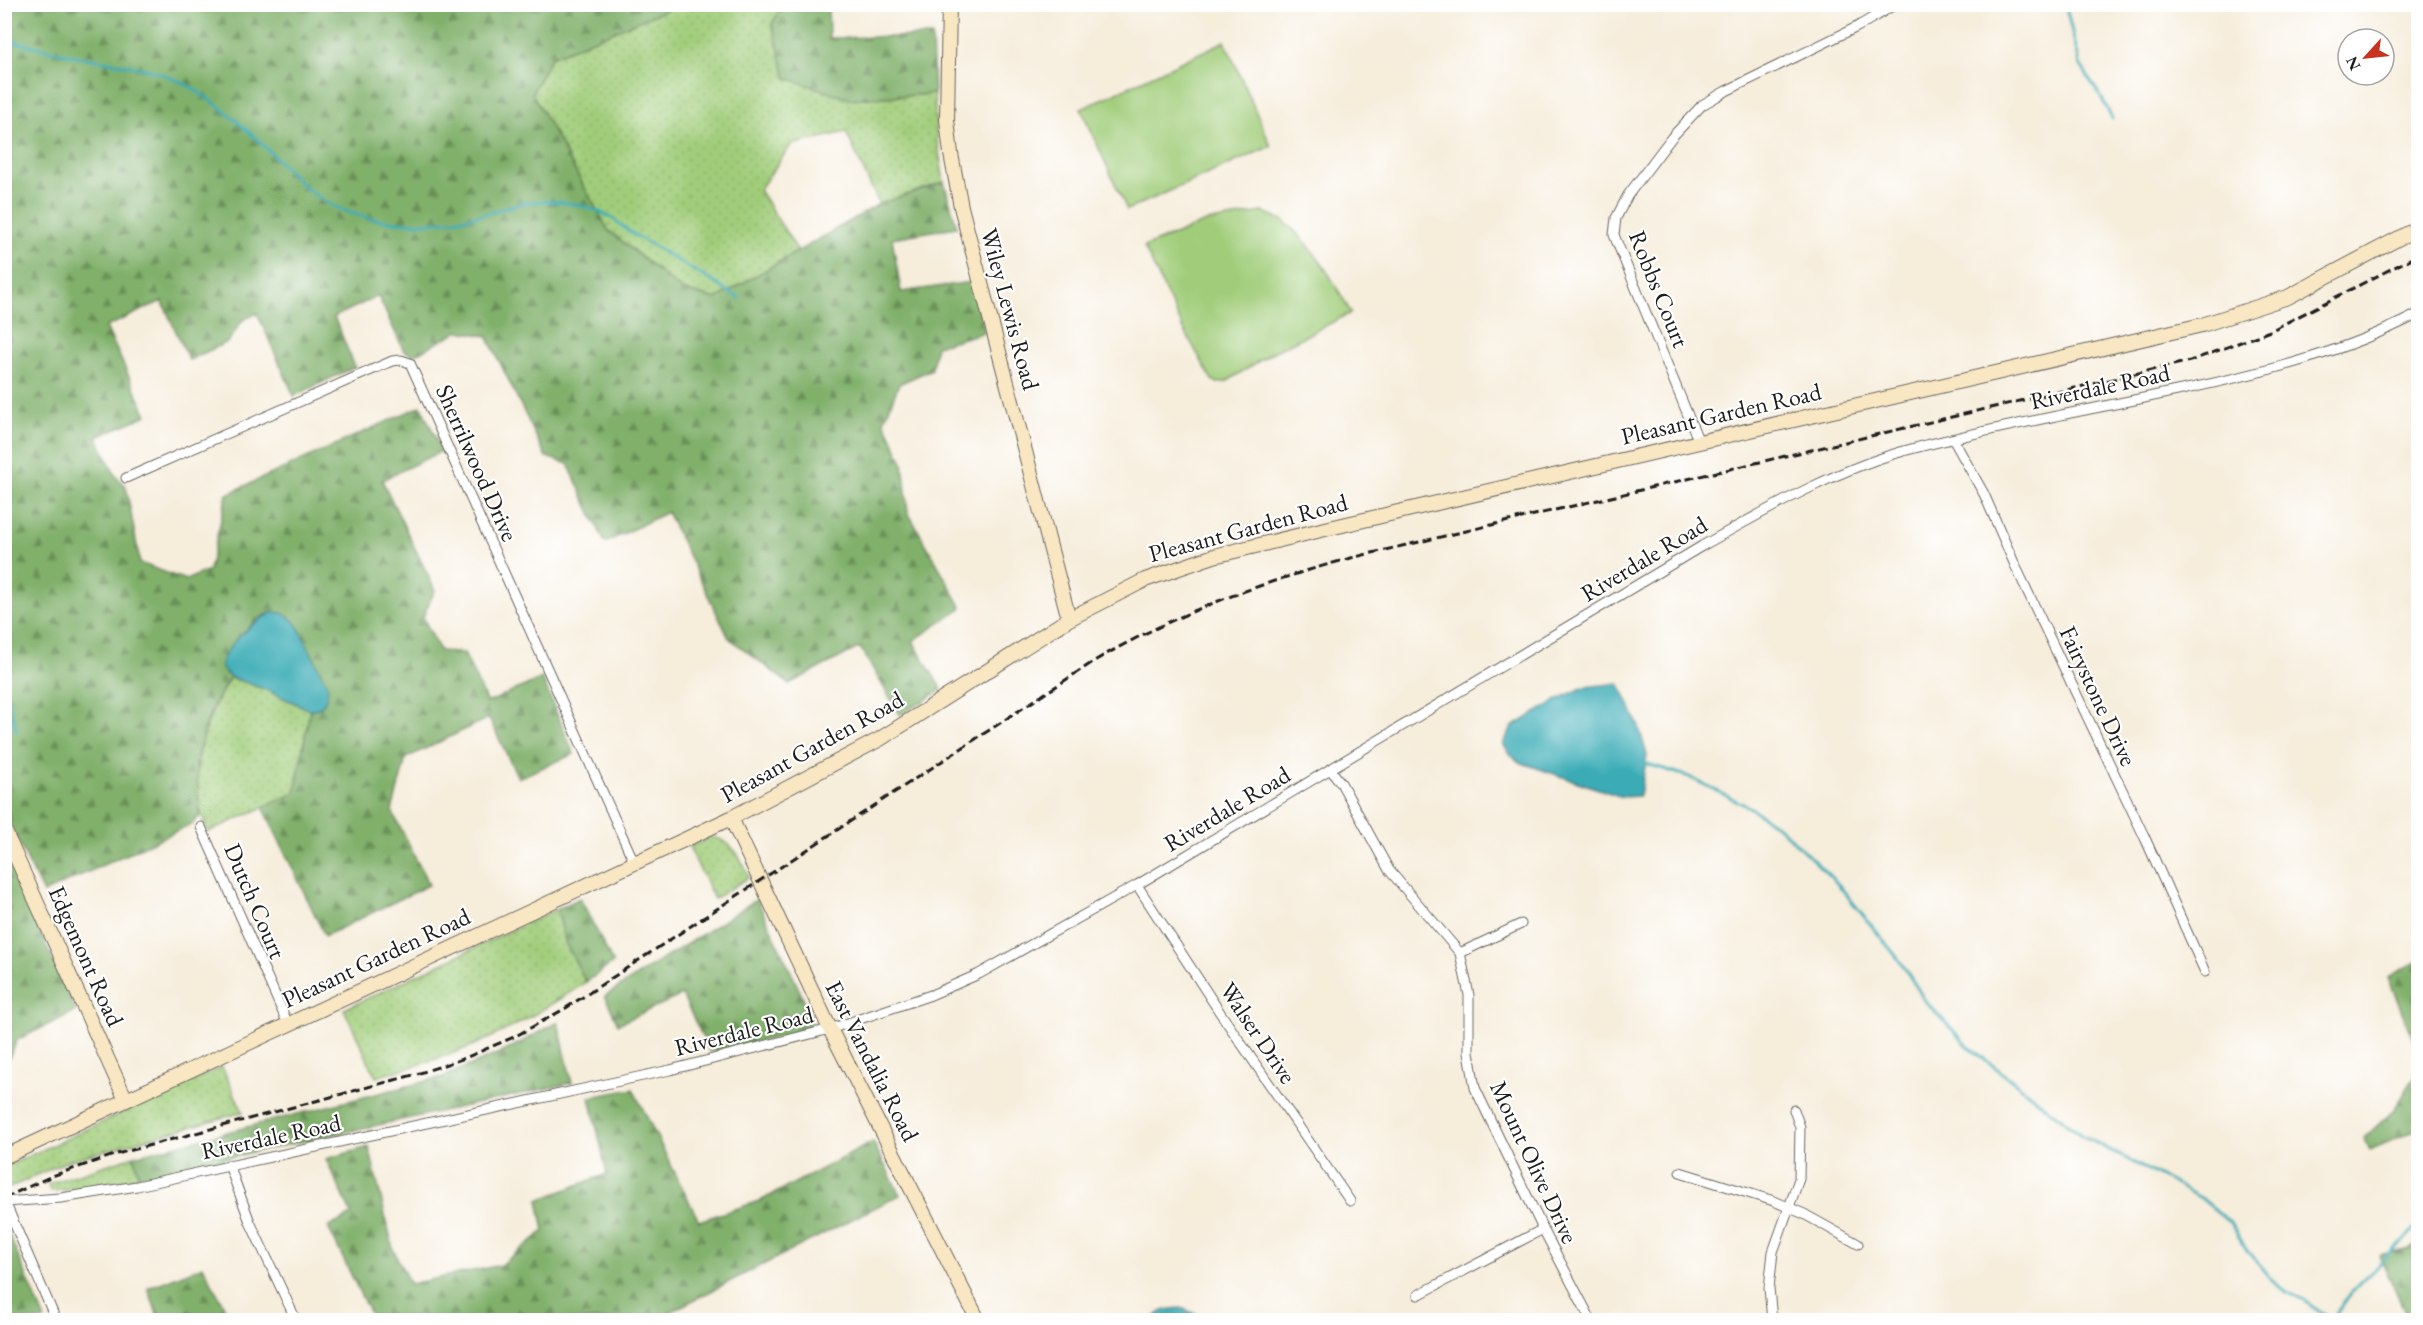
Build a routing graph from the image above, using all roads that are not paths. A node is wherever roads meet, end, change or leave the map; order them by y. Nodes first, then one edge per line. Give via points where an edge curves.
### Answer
1 (949, 4) edge
2 (1896, 4) edge
3 (2418, 228) edge
4 (2418, 314) edge
5 (1953, 439) junction
6 (1699, 442) junction
7 (126, 478) dead end
8 (1069, 619) junction
9 (1330, 769) junction
10 (731, 818) junction
11 (201, 827) dead end
12 (4, 830) edge
13 (634, 862) junction
14 (1137, 885) junction
15 (1521, 924) dead end
16 (1460, 953) junction
17 (2205, 972) dead end
18 (288, 1024) junction
19 (830, 1029) junction
20 (126, 1100) junction
21 (1794, 1110) dead end
22 (4, 1157) edge
23 (229, 1166) junction
24 (1680, 1172) dead end
25 (1350, 1201) dead end
26 (5, 1202) edge
27 (1791, 1208) junction
28 (1543, 1229) junction
29 (1858, 1244) dead end
30 (1418, 1294) dead end
31 (56, 1320) edge
32 (296, 1320) edge
33 (978, 1320) edge
34 (1591, 1320) edge
35 (1772, 1320) edge

1 - 8 main road, Wiley Lewis Road via 946,98 952,164
2 - 6 street, Robbs Court via 1702,105 1672,137 1618,213 1614,235
3 - 6 main road, Pleasant Garden Road via 2288,297 2202,325
4 - 5 street, Riverdale Road via 2346,347 2272,370
5 - 9 street, Riverdale Road via 1868,463 1795,494
5 - 17 street, Fairystone Drive via 1984,495
6 - 8 main road, Pleasant Garden Road via 1214,556 1145,580
7 - 13 street, Sherrilwood Drive via 392,361 410,363
8 - 10 main road, Pleasant Garden Road via 880,739
9 - 14 street, Riverdale Road
9 - 16 street, Mount Olive Drive via 1389,870
10 - 13 main road, Pleasant Garden Road
10 - 19 main road, East Vandalia Road
11 - 18 street, Dutch Court
12 - 20 main road, Edgemont Road
13 - 18 main road, Pleasant Garden Road
14 - 19 street, Riverdale Road via 979,974 931,995
14 - 25 street, Walser Drive
15 - 16 street
16 - 28 street, Mount Olive Drive via 1469,995 1469,1052 1475,1088
18 - 20 main road, Pleasant Garden Road
19 - 23 street, Riverdale Road via 670,1070
19 - 33 main road, East Vandalia Road
20 - 22 main road, Pleasant Garden Road
21 - 27 street via 1800,1127 1801,1160
23 - 26 street, Riverdale Road via 137,1186
23 - 32 street via 250,1222
24 - 27 street
26 - 31 street
27 - 29 street
27 - 35 street via 1773,1252 1769,1288
28 - 30 street
28 - 34 street, Mount Olive Drive

